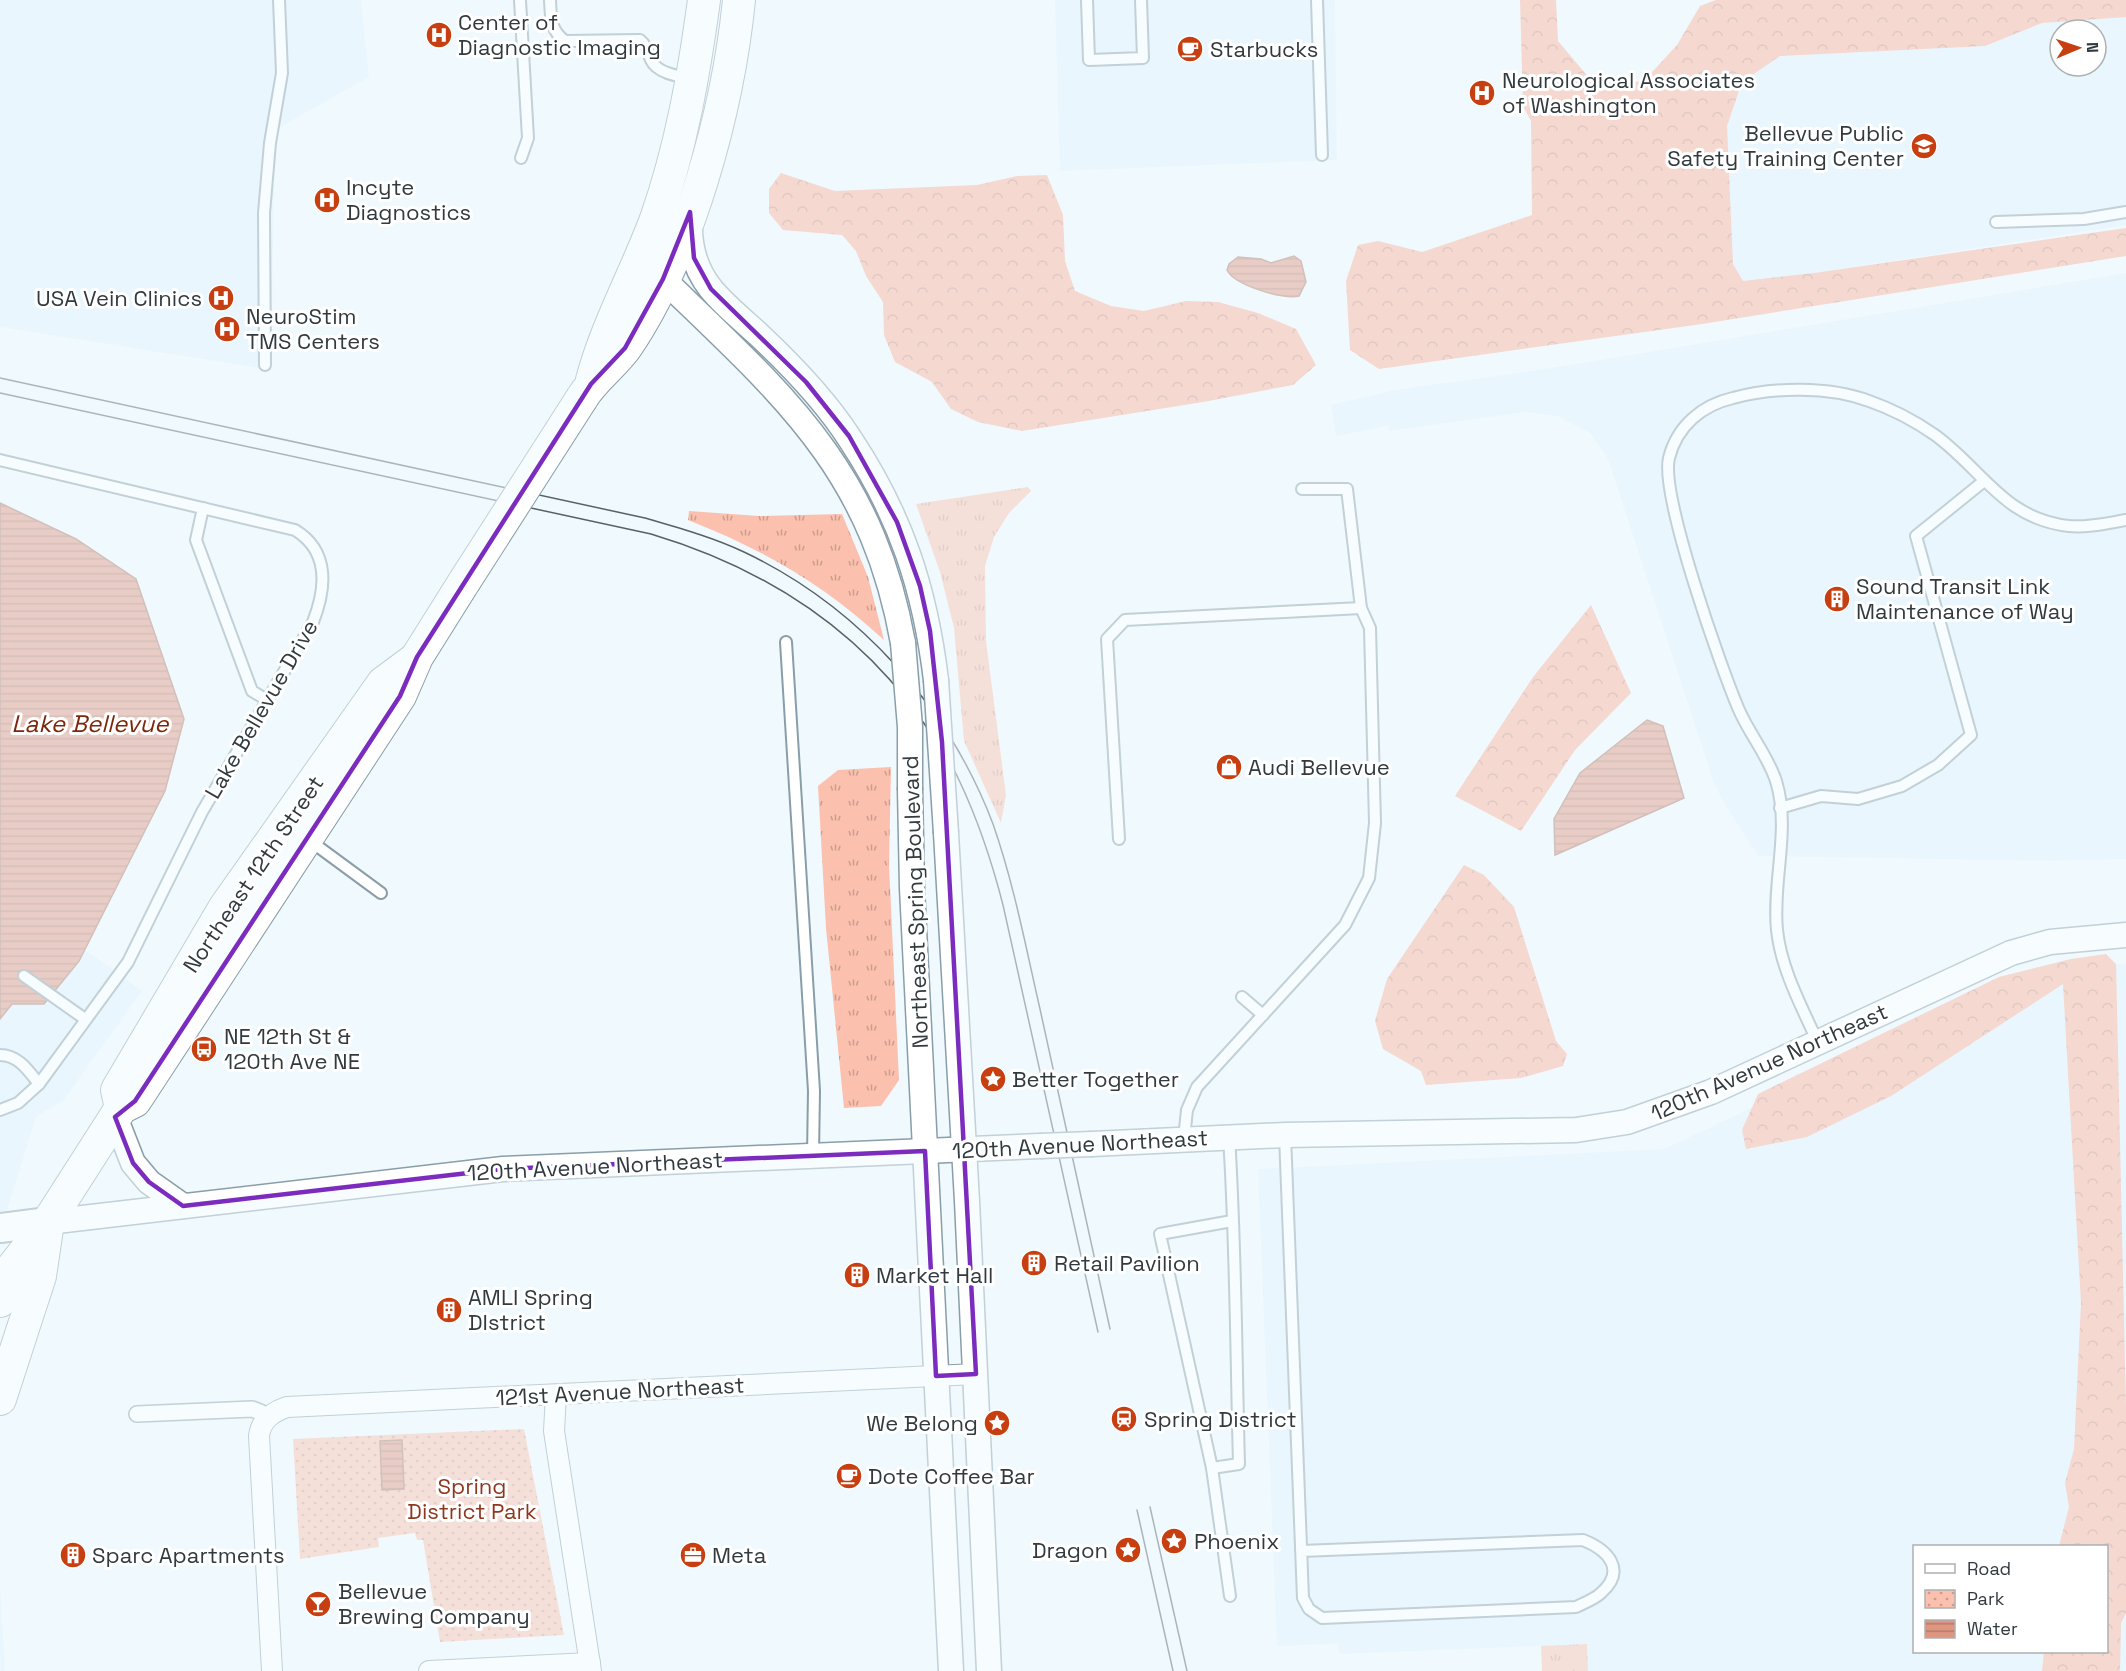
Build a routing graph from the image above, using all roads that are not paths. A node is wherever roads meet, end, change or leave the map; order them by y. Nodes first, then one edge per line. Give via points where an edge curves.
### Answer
1 (279, 0) edge
2 (520, 0) edge
3 (550, 0) edge
4 (704, 0) edge
5 (739, 0) edge
6 (1087, 0) edge
7 (1141, 0) edge
8 (1317, 0) edge
9 (692, 78) junction
10 (1322, 155) dead end
11 (521, 158) dead end
12 (690, 212) junction
13 (2126, 212) edge
14 (657, 216) junction
15 (1996, 222) dead end
16 (663, 279) junction
17 (265, 365) dead end
18 (586, 391) junction
19 (0, 460) edge
20 (1984, 481) junction
21 (1302, 489) dead end
22 (203, 508) junction
23 (2126, 520) edge
24 (1361, 608) junction
25 (786, 642) dead end
26 (417, 657) junction
27 (267, 700) junction
28 (1780, 807) junction
29 (307, 839) junction
30 (1119, 839) dead end
31 (381, 893) dead end
32 (2126, 935) edge
33 (24, 976) dead end
34 (1242, 997) dead end
35 (1263, 1015) junction
36 (85, 1019) junction
37 (1818, 1043) junction
38 (0, 1055) edge
39 (39, 1084) junction
40 (0, 1110) edge
41 (118, 1112) junction
42 (1285, 1135) junction
43 (1229, 1137) junction
44 (1184, 1138) junction
45 (964, 1149) junction
46 (926, 1151) junction
47 (813, 1155) junction
48 (183, 1206) junction
49 (1232, 1221) junction
50 (48, 1222) junction
51 (0, 1228) edge
52 (0, 1301) edge
53 (976, 1374) junction
54 (936, 1376) junction
55 (556, 1395) junction
56 (0, 1398) edge
57 (136, 1414) dead end
58 (264, 1415) junction
59 (1212, 1468) junction
60 (1301, 1551) junction
61 (1230, 1596) dead end
62 (590, 1667) edge
63 (272, 1671) edge
64 (429, 1671) edge
65 (951, 1671) edge
66 (989, 1671) edge

1 - 17 lane via 282,73 264,213
2 - 11 lane via 528,138
3 - 9 lane via 551,24 556,35 565,41 639,40 648,46 657,68
4 - 9 main road, Northeast 12th Street
5 - 12 main road, Northeast 12th Street via 716,128
6 - 7 lane via 1089,60 1143,58
8 - 10 lane
9 - 14 main road, Northeast 12th Street
12 - 16 main road, Northeast 12th Street
12 - 45 street, Northeast Spring Boulevard, bridge via 689,239 694,258 711,289 790,365 832,413 866,463 897,522 920,586 936,680
13 - 15 lane via 2084,219
14 - 16 street via 655,251
14 - 18 main road, Northeast 12th Street via 602,342
16 - 18 main road, Northeast 12th Street via 626,348
16 - 46 street, Northeast Spring Boulevard, bridge via 801,417 838,468 869,526 887,574 903,643 910,728
18 - 26 main road, Northeast 12th Street, bridge
19 - 22 lane, Lake Bellevue Drive
20 - 23 lane via 2006,502 2038,519 2073,527
20 - 28 lane via 1916,536 1971,735 1938,765 1902,786 1858,799 1821,796
20 - 28 lane via 1935,436 1903,416 1838,393 1777,391 1722,400 1688,422 1677,439 1668,469 1672,506 1731,688 1776,781
21 - 24 lane via 1347,489
22 - 27 lane via 196,540 252,691
22 - 27 lane, Lake Bellevue Drive via 295,530 315,547 322,564 321,602 313,622
24 - 30 lane via 1125,620 1107,639
24 - 35 lane via 1370,628 1375,823 1369,878 1345,925
25 - 47 lane via 814,1091
26 - 29 main road, Northeast 12th Street via 400,696
26 - 41 main road, Northeast 12th Street via 383,684 225,907 117,1090
27 - 36 lane, Lake Bellevue Drive via 202,812 128,962
28 - 37 lane via 1777,930 1792,981
29 - 31 lane
29 - 41 main road, Northeast 12th Street via 135,1101
32 - 37 street, 120th Avenue Northeast via 2050,942 2011,952
33 - 36 lane
34 - 35 lane
35 - 44 lane via 1197,1087 1187,1110
36 - 39 lane, Lake Bellevue Drive
37 - 42 street, 120th Avenue Northeast via 1711,1092 1627,1122 1576,1130
38 - 39 lane via 18,1060
39 - 40 lane, Lake Bellevue Drive via 18,1103
41 - 48 street via 133,1163 149,1182
41 - 50 main road, Northeast 12th Street
42 - 43 street, 120th Avenue Northeast
42 - 60 lane
43 - 44 street, 120th Avenue Northeast
43 - 49 lane
44 - 45 street, 120th Avenue Northeast, bridge
45 - 46 street, 120th Avenue Northeast
45 - 53 street, Northeast Spring Boulevard
46 - 47 street, 120th Avenue Northeast
46 - 54 street, Northeast Spring Boulevard
47 - 48 street, 120th Avenue Northeast via 503,1169
48 - 50 street, 120th Avenue Northeast
49 - 59 lane via 1239,1464
49 - 59 lane via 1160,1234
50 - 51 main road, 120th Avenue Northeast
50 - 52 main road, Northeast 12th Street via 12,1268
50 - 56 main road, Northeast 12th Street via 40,1276
53 - 54 street, 121st Avenue Northeast
53 - 66 street, Northeast Spring Boulevard
54 - 55 street, 121st Avenue Northeast
54 - 65 street, Northeast Spring Boulevard
55 - 58 street, 121st Avenue Northeast via 287,1407
55 - 62 street via 554,1431
57 - 58 street via 252,1409
58 - 63 street via 259,1436
59 - 61 lane
60 - 60 lane via 1303,1598 1322,1618 1576,1607 1601,1593 1613,1577 1612,1561 1601,1547 1583,1540
62 - 64 street

